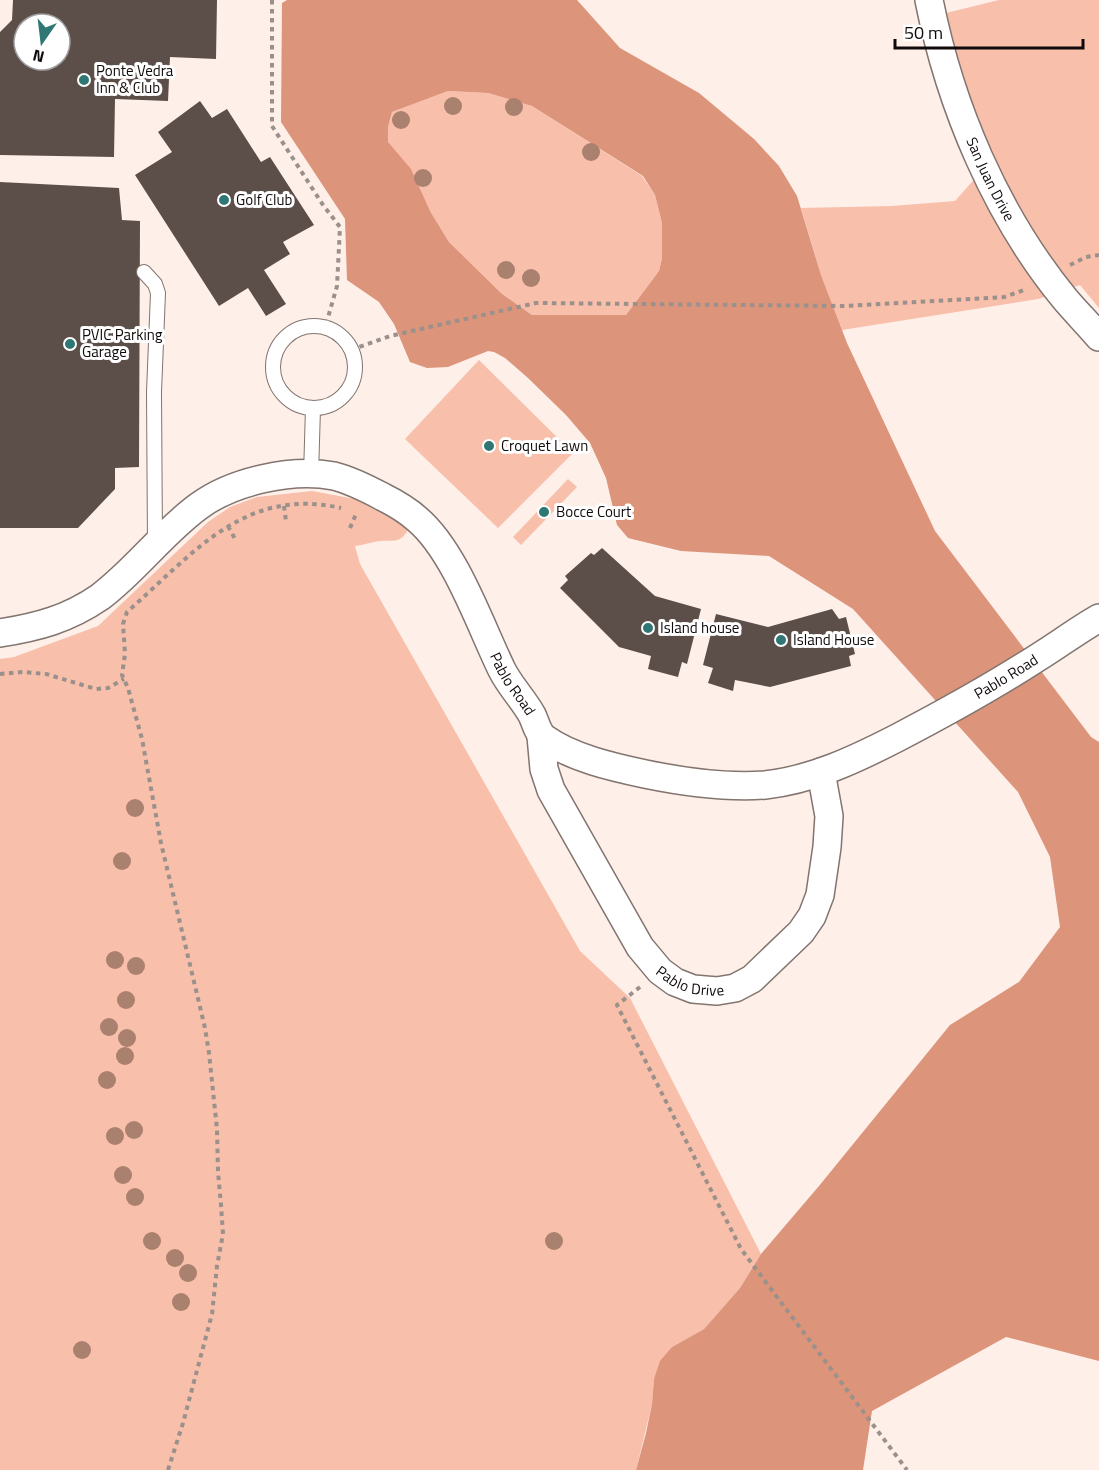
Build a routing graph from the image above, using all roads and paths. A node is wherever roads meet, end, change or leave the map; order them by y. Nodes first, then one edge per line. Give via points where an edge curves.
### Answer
1 (272, 0) edge
2 (929, 0) edge
3 (144, 272) dead end
4 (1048, 276) junction
5 (325, 328) junction
6 (1099, 337) edge
7 (351, 350) junction
8 (313, 408) junction
9 (311, 475) junction
10 (284, 506) junction
11 (356, 514) junction
12 (361, 516) dead end
13 (286, 521) dead end
14 (228, 526) junction
15 (350, 528) dead end
16 (235, 539) dead end
17 (155, 546) junction
18 (1099, 618) edge
19 (0, 633) edge
20 (0, 674) edge
21 (124, 679) junction
22 (541, 736) junction
23 (821, 772) junction
24 (660, 971) junction
25 (168, 1470) edge
26 (907, 1470) edge

1 - 5 path via 273,126 340,227 337,286
2 - 4 street, San Juan Drive via 952,91 974,145 999,197
3 - 17 lane via 156,284 158,293 153,392
4 - 6 street, San Juan Drive
4 - 7 path via 1028,289 1004,297 844,306 536,303 390,336
5 - 7 lane via 341,336
5 - 8 lane via 307,327 287,336 274,361 274,376 285,395 296,404
7 - 8 lane via 356,368 349,389 333,404
8 - 9 lane
9 - 17 street, Pablo Road via 270,476 246,483 201,504
9 - 22 street, Pablo Road via 334,477 372,490 418,520 436,539 504,675
10 - 11 path via 315,504
10 - 13 path
10 - 14 path via 256,512
11 - 12 path
11 - 15 path
14 - 16 path
14 - 21 path via 127,612 123,624
17 - 19 street, Pablo Road via 98,598 59,620
18 - 23 street, Pablo Road via 940,715 861,757
20 - 21 path via 46,674 96,689 108,688
21 - 25 path via 142,739 161,843 209,1053 223,1234 212,1314
22 - 23 street, Pablo Road via 574,754 681,781 767,785
22 - 24 street, Pablo Drive via 544,769 551,790 640,946
23 - 24 street, Pablo Drive via 829,816 827,847 820,895 801,932 752,979 735,988 693,989
24 - 26 path via 617,1005 741,1250

